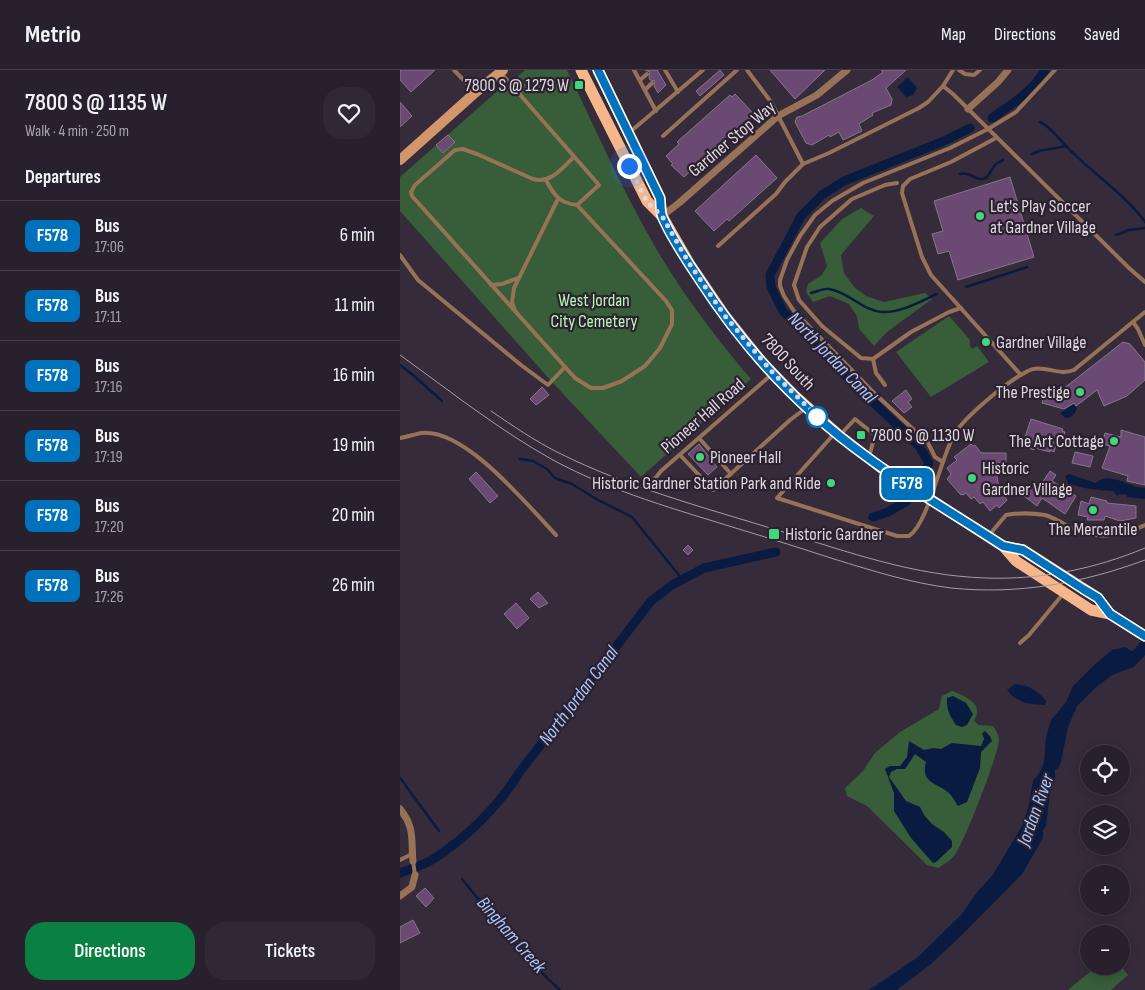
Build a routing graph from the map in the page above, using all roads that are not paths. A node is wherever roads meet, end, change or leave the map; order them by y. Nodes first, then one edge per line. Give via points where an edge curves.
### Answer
1 (454, 70) edge
2 (581, 70) edge
3 (598, 70) edge
4 (635, 70) edge
5 (665, 70) edge
6 (703, 70) edge
7 (736, 70) edge
8 (747, 70) edge
9 (847, 70) edge
10 (953, 70) edge
11 (959, 70) edge
12 (980, 70) edge
13 (1008, 70) edge
14 (1055, 70) edge
15 (501, 71) edge
16 (647, 74) dead end
17 (660, 75) dead end
18 (640, 80) junction
19 (652, 83) dead end
20 (943, 86) junction
21 (645, 90) junction
22 (476, 92) junction
23 (678, 92) junction
24 (968, 109) junction
25 (656, 111) junction
26 (778, 116) junction
27 (988, 130) junction
28 (629, 133) junction
29 (663, 136) dead end
30 (996, 138) junction
31 (574, 157) junction
32 (400, 160) edge
33 (803, 164) junction
34 (546, 180) junction
35 (897, 183) dead end
36 (558, 199) junction
37 (577, 204) junction
38 (662, 216) junction
39 (718, 246) dead end
40 (400, 255) edge
41 (518, 278) junction
42 (1145, 282) edge
43 (491, 285) junction
44 (961, 308) junction
45 (1145, 312) edge
46 (516, 313) junction
47 (1133, 322) junction
48 (1145, 345) edge
49 (873, 359) junction
50 (565, 368) junction
51 (773, 373) junction
52 (1021, 375) junction
53 (885, 385) dead end
54 (807, 407) junction
55 (838, 434) junction
56 (400, 438) edge
57 (699, 438) junction
58 (680, 455) junction
59 (869, 459) junction
60 (943, 462) junction
61 (731, 474) junction
62 (653, 481) dead end
63 (930, 498) junction
64 (1145, 525) edge
65 (556, 535) dead end
66 (989, 536) junction
67 (1003, 546) junction
68 (1064, 593) junction
69 (1110, 614) junction
70 (1145, 636) edge
71 (1020, 643) dead end
72 (400, 810) edge
73 (412, 858) junction
74 (400, 860) edge
75 (415, 875) joint
76 (400, 896) edge

1 - 22 lane
2 - 38 main road, 7800 South via 647,202
3 - 28 main road, 7800 South
4 - 18 lane
5 - 17 lane
5 - 23 lane
6 - 23 lane
7 - 29 lane
8 - 26 lane
9 - 26 street, Gardner Stop Way via 816,96
10 - 20 lane
11 - 12 lane via 974,76
13 - 24 street
14 - 27 lane via 1016,112
15 - 22 street
15 - 31 lane
16 - 18 lane
18 - 21 lane
19 - 21 lane
20 - 24 lane
20 - 33 lane via 919,108
21 - 25 lane
22 - 32 street
23 - 25 lane
24 - 27 lane
25 - 28 lane
26 - 33 lane
26 - 38 street, Gardner Stop Way
27 - 30 lane
27 - 60 lane via 862,183 832,201 808,224 787,260 780,280 784,296 794,311 928,443 935,457
28 - 38 main road, 7800 South via 660,198
30 - 42 lane
30 - 44 lane via 910,179 902,190 927,269
31 - 34 lane
31 - 37 lane via 599,184
33 - 39 lane via 776,194
34 - 36 lane
34 - 43 lane via 533,179 458,149 412,189 414,201
35 - 49 lane via 852,199 820,227 807,247 794,285 799,300 822,326 861,358
36 - 37 lane
36 - 41 lane
37 - 50 lane via 666,301 673,319 654,357 622,382 591,388 580,383
38 - 51 main road, 7800 South via 713,301
40 - 50 lane via 418,280 548,385
41 - 43 lane
41 - 46 lane via 512,295
43 - 46 lane
44 - 49 lane via 912,332
44 - 52 lane
45 - 47 lane
46 - 50 lane
47 - 48 lane
47 - 52 lane via 1074,370 1061,373 1036,368
49 - 53 lane via 876,373
51 - 54 main road, 7800 South
51 - 57 lane, Pioneer Hall Road
52 - 60 lane via 963,422 952,437
54 - 55 main road, 7800 South
54 - 61 lane
55 - 59 main road, 7800 South
55 - 59 lane via 855,419 875,435
55 - 63 lane via 777,498 903,537 917,528
56 - 65 lane via 424,433 444,437 471,451 493,469
57 - 58 lane, Pioneer Hall Road
57 - 61 lane
58 - 61 lane via 713,490
58 - 62 lane, Pioneer Hall Road
59 - 63 main road, 7800 South
60 - 63 lane
63 - 66 main road, 7800 South
64 - 66 lane via 1118,535 1103,536 1075,530 1048,516 1014,514 1006,515
66 - 67 main road, 7800 South
67 - 68 main road, 7800 South via 1016,561
67 - 69 main road, 7800 South via 1023,550 1098,598
68 - 69 main road, 7800 South via 1091,610
68 - 71 lane
69 - 70 main road, 7800 South
72 - 73 street via 412,828
73 - 74 lane
73 - 75 lane
75 - 76 street via 412,888

